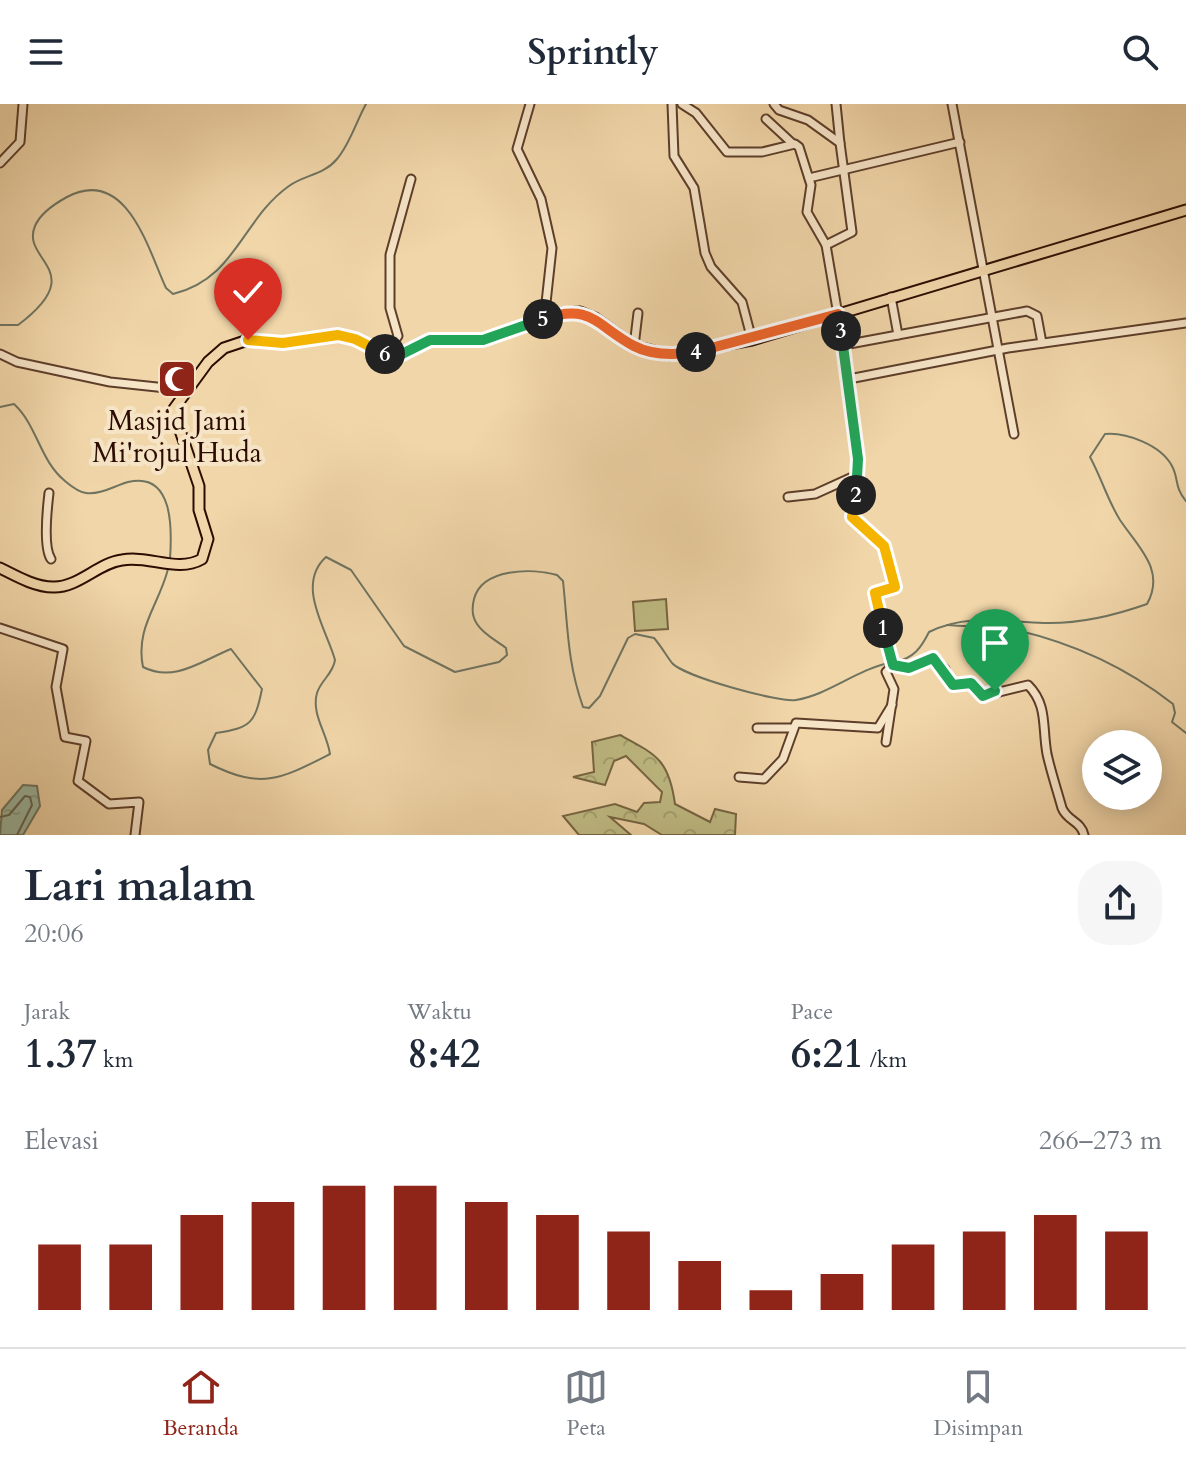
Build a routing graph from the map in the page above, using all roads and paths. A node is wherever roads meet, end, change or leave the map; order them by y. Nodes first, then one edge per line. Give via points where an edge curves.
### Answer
1 (23, 104) edge
2 (530, 104) edge
3 (672, 104) edge
4 (682, 104) edge
5 (774, 104) edge
6 (836, 104) edge
7 (952, 104) edge
8 (766, 119) dead end
9 (960, 142) junction
10 (840, 143) junction
11 (793, 144) junction
12 (0, 163) edge
13 (846, 167) junction
14 (809, 178) junction
15 (411, 179) dead end
16 (1186, 210) edge
17 (826, 245) junction
18 (984, 269) junction
19 (891, 297) junction
20 (638, 313) dead end
21 (838, 314) junction
22 (993, 319) junction
23 (534, 323) junction
24 (1186, 323) edge
25 (898, 335) junction
26 (752, 340) junction
27 (1042, 343) junction
28 (368, 344) junction
29 (844, 345) junction
30 (634, 346) junction
31 (1000, 350) junction
32 (0, 354) edge
33 (849, 379) junction
34 (185, 390) junction
35 (1014, 434) dead end
36 (859, 474) junction
37 (49, 493) dead end
38 (788, 497) dead end
39 (51, 559) dead end
40 (0, 568) edge
41 (0, 628) edge
42 (892, 664) junction
43 (892, 705) junction
44 (757, 728) dead end
45 (793, 728) junction
46 (886, 742) dead end
47 (739, 777) dead end
48 (135, 835) edge
49 (1084, 835) edge

1 - 12 street via 20,142
2 - 23 street via 517,149 541,199 552,248 545,312
3 - 26 street via 674,156 694,188 705,253 742,302
4 - 11 street via 696,113 727,152 764,152
5 - 10 street
6 - 10 street
7 - 9 street
8 - 11 street
9 - 13 street
9 - 18 street
10 - 13 street
11 - 14 street via 799,147
13 - 14 street
13 - 17 street via 852,232
14 - 17 street via 807,212
15 - 28 street via 396,227 388,282 398,336 392,345
16 - 18 main road
17 - 21 street
18 - 19 main road
18 - 22 street
19 - 21 main road
19 - 25 street
20 - 30 street
21 - 26 main road
21 - 29 street
22 - 25 street
22 - 27 street via 1035,313
22 - 31 street
23 - 28 main road via 483,340 430,340 394,356
23 - 30 main road via 583,312
24 - 27 street
25 - 29 street
26 - 30 main road via 670,355
27 - 31 street
28 - 34 main road via 338,335 235,343 208,362
29 - 33 street
31 - 33 street
31 - 35 street
32 - 34 street via 110,382
33 - 36 street
34 - 40 main road via 173,406 173,417 196,475 209,546 202,559 180,565 118,560 55,587
36 - 38 street via 815,494
36 - 42 street via 852,517 884,546 895,587 875,593
37 - 39 street via 44,539
41 - 48 street via 63,649 56,686 59,719 65,737 86,741 78,781 109,804 139,802
42 - 43 street via 886,672 894,689
42 - 49 street via 909,668 933,658 951,684 971,683 983,696 1028,685 1045,713 1048,757 1063,809
43 - 45 street via 878,728 798,723
43 - 46 street
44 - 45 street
45 - 47 street via 783,759 764,779

